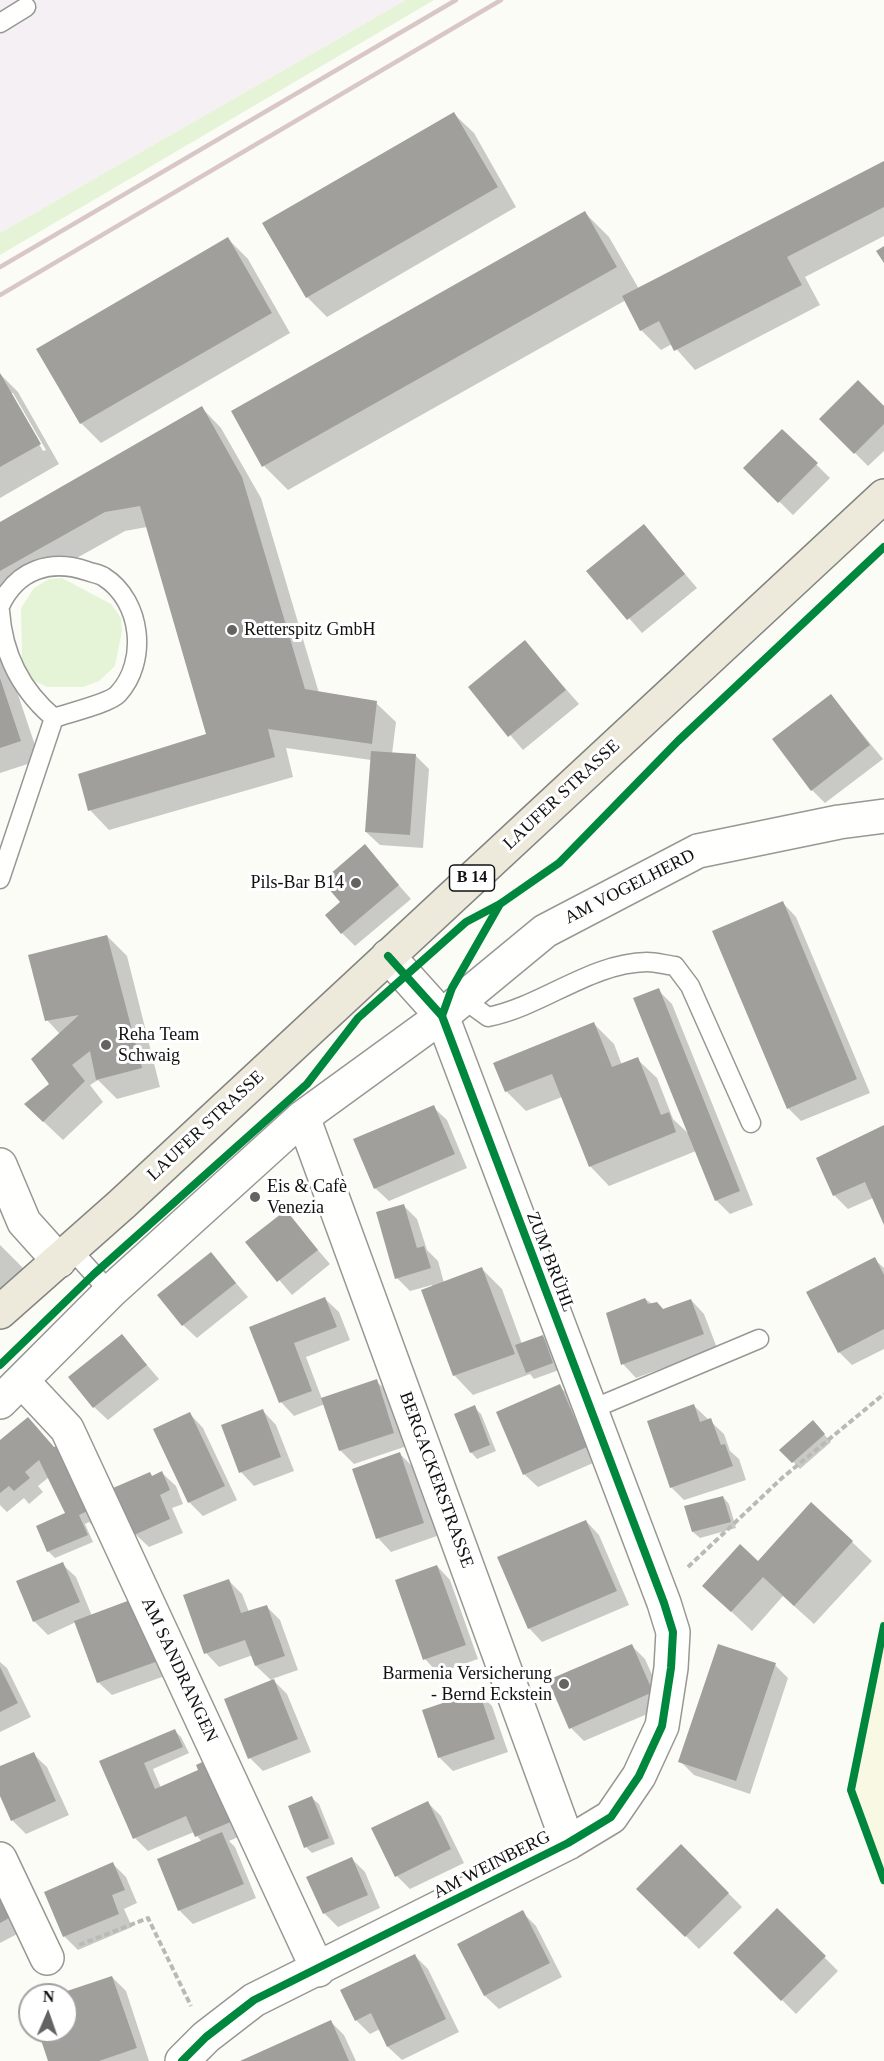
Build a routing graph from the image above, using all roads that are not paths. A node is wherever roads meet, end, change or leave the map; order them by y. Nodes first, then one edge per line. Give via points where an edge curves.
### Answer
1 (26, 8) dead end
2 (0, 23) edge
3 (884, 496) edge
4 (0, 606) edge
5 (0, 611) edge
6 (54, 718) junction
7 (884, 816) edge
8 (0, 879) edge
9 (388, 956) junction
10 (453, 1008) junction
11 (303, 1117) junction
12 (751, 1123) dead end
13 (0, 1165) edge
14 (65, 1255) junction
15 (110, 1292) junction
16 (0, 1312) edge
17 (759, 1339) dead end
18 (11, 1392) edge
19 (590, 1410) junction
20 (659, 1594) joint
21 (568, 1844) junction
22 (0, 1859) edge
23 (47, 1958) road end
24 (318, 1970) junction
25 (182, 2061) edge

1 - 2 lane
3 - 9 main road, LAUFER STRASSE / B 14
4 - 6 lane via 6,592 42,566 72,566 105,577 128,602 139,640 134,669 117,696
5 - 6 lane via 2,634 14,671 38,704
6 - 8 lane
7 - 10 street, AM VOGELHERD via 698,851 545,931
9 - 10 street, ZUM BRÜHL
9 - 14 main road, LAUFER STRASSE / B 14
10 - 11 street
10 - 12 lane via 488,1017 507,1013 606,969 647,962 675,966 690,986
10 - 19 street, ZUM BRÜHL
11 - 15 street
11 - 21 street, BERGACKERSTRASSE
13 - 14 street via 24,1222
14 - 15 lane
14 - 16 main road, LAUFER STRASSE / B 14
15 - 18 street
17 - 19 lane
18 - 24 street, AM SANDRANGEN via 67,1428
19 - 20 street, ZUM BRÜHL
20 - 21 street, AM WEINBERG via 673,1632 672,1668 662,1726 639,1776 611,1817
21 - 24 street, AM WEINBERG
22 - 23 street
24 - 25 street, AM WEINBERG via 254,2000

